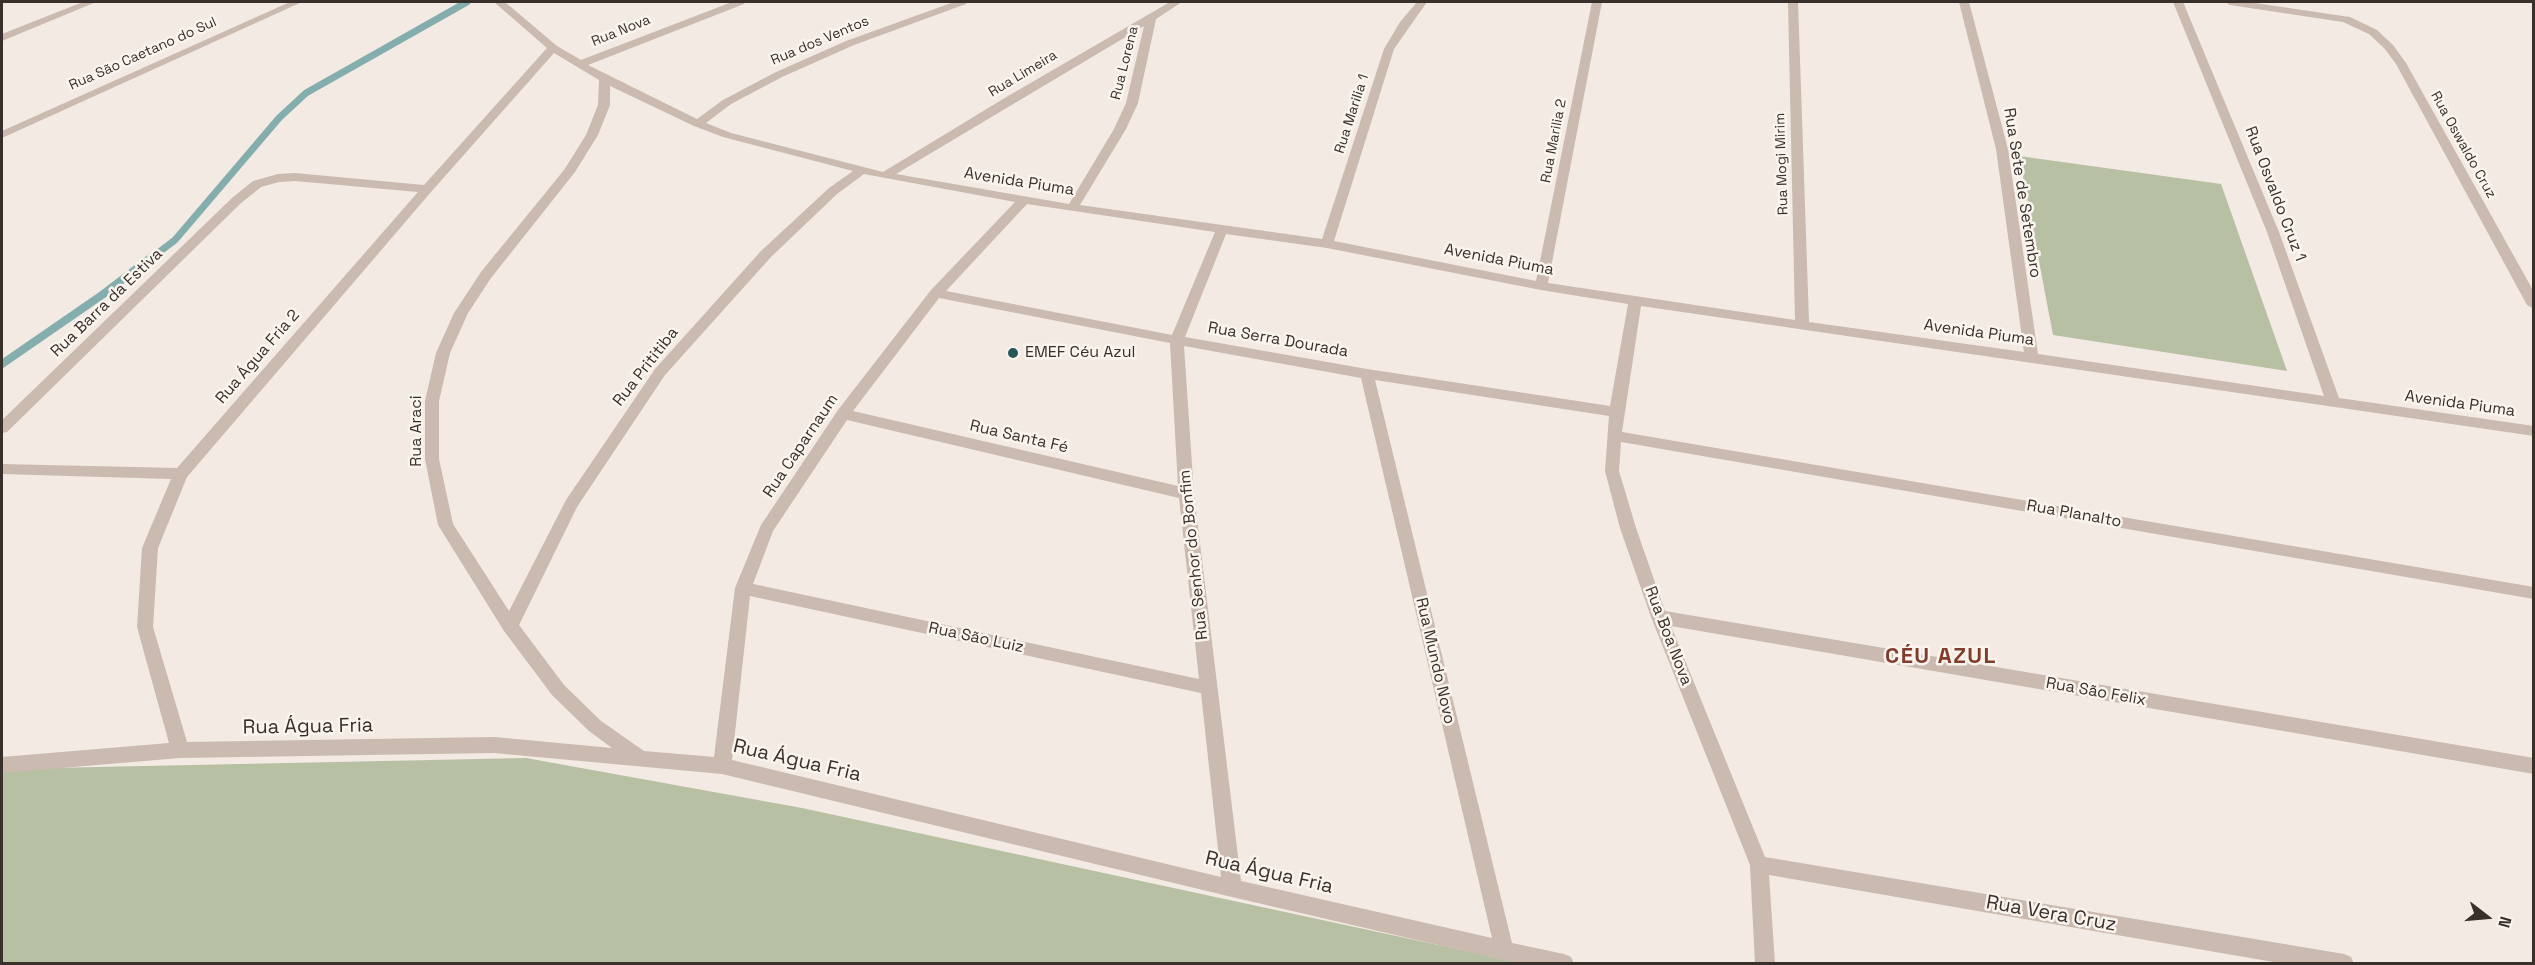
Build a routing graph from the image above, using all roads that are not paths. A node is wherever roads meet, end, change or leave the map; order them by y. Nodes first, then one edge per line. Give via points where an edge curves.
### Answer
1 (91, 2) edge
2 (297, 2) edge
3 (500, 2) edge
4 (740, 2) edge
5 (962, 2) edge
6 (1152, 2) edge
7 (1422, 2) edge
8 (1597, 2) edge
9 (1793, 2) edge
10 (1964, 2) edge
11 (2178, 2) edge
12 (2230, 2) edge
13 (1172, 5) edge
14 (1151, 18) junction
15 (2, 38) edge
16 (553, 48) junction
17 (580, 64) junction
18 (605, 79) junction
19 (698, 124) junction
20 (2, 135) edge
21 (862, 170) junction
22 (885, 176) junction
23 (427, 189) junction
24 (1024, 200) junction
25 (1072, 208) junction
26 (1222, 229) junction
27 (1327, 244) junction
28 (1541, 286) junction
29 (936, 293) junction
30 (1635, 301) junction
31 (2534, 305) edge
32 (1802, 325) junction
33 (1177, 340) junction
34 (2031, 357) junction
35 (1367, 374) junction
36 (2333, 402) junction
37 (1616, 412) junction
38 (843, 414) junction
39 (2, 428) edge
40 (2534, 431) edge
41 (1615, 436) junction
42 (2, 470) edge
43 (181, 474) junction
44 (1186, 494) junction
45 (743, 588) junction
46 (2534, 593) edge
47 (1659, 617) junction
48 (510, 626) junction
49 (1209, 688) junction
50 (180, 750) junction
51 (640, 758) junction
52 (2, 765) edge
53 (722, 766) junction
54 (2534, 766) edge
55 (1758, 865) junction
56 (1232, 888) junction
57 (1504, 949) junction
58 (1564, 963) edge
59 (1765, 963) edge
60 (2344, 963) edge

1 - 15 street
2 - 20 street, Rua São Caetano do Sul
3 - 16 street, Avenida Piuma
4 - 17 street, Rua Nova
5 - 19 street, Rua dos Ventos via 850,43 778,75 727,102
6 - 13 street
7 - 27 street, Rua Marilia 1 via 1389,49
8 - 28 street, Rua Marilia 2
9 - 32 street, Rua Mogi Mirim
10 - 34 street, Rua Sete de Setembro via 2001,149
11 - 36 street, Rua Osvaldo Cruz 1 via 2273,232
12 - 31 street, Rua Oswaldo Cruz via 2346,19 2373,32 2389,47
13 - 14 street, Rua Limeira
14 - 22 street, Rua Limeira
14 - 25 street, Rua Lorena via 1131,103 1120,129
16 - 17 street, Avenida Piuma
16 - 23 street, Rua Água Fria 2
17 - 18 street, Avenida Piuma
18 - 19 street, Avenida Piuma
18 - 48 street, Rua Araci via 604,105 592,135 461,312 443,353 432,401 432,459 446,525
19 - 21 street, Avenida Piuma
21 - 22 street, Avenida Piuma
21 - 48 street, Rua Prititiba via 833,191 766,254 660,372 571,504
22 - 24 street, Avenida Piuma
23 - 39 street, Rua Barra da Estiva via 295,177 257,184
23 - 43 street, Rua Água Fria 2
24 - 25 street, Avenida Piuma
24 - 29 street, Rua Caparnaum
25 - 26 street, Avenida Piuma
26 - 27 street, Avenida Piuma
26 - 33 street, Rua Senhor do Bonfim
27 - 28 street, Avenida Piuma
28 - 30 street, Avenida Piuma
29 - 33 street, Rua Serra Dourada
29 - 38 street, Rua Caparnaum
30 - 32 street, Avenida Piuma
30 - 37 street, Rua Boa Nova
32 - 34 street, Avenida Piuma
33 - 35 street, Rua Serra Dourada
33 - 44 street, Rua Senhor do Bonfim
34 - 36 street, Avenida Piuma
35 - 37 street, Rua Serra Dourada
35 - 57 street, Rua Mundo Novo
36 - 40 street, Avenida Piuma
37 - 41 street, Rua Boa Nova
38 - 44 street, Rua Santa Fé
38 - 45 street, Rua Caparnaum via 766,529
41 - 46 street, Rua Planalto
41 - 47 street, Rua Boa Nova via 1612,471
42 - 43 street
43 - 50 street, Rua Água Fria 2 via 150,548 145,627
44 - 49 street, Rua Senhor do Bonfim
45 - 49 street, Rua São Luiz
45 - 53 street, Rua Caparnaum
47 - 54 street, Rua São Felix
47 - 55 street, Rua Boa Nova
48 - 51 street, Rua Araci via 558,690 596,726
49 - 56 street, Rua Senhor do Bonfim
50 - 51 street, Rua Água Fria via 494,745
50 - 52 street, Rua Água Fria
51 - 53 street, Rua Água Fria
53 - 56 street, Rua Água Fria
55 - 59 street, Rua Boa Nova
55 - 60 street, Rua Vera Cruz
56 - 57 street, Rua Água Fria
57 - 58 street, Rua Água Fria

